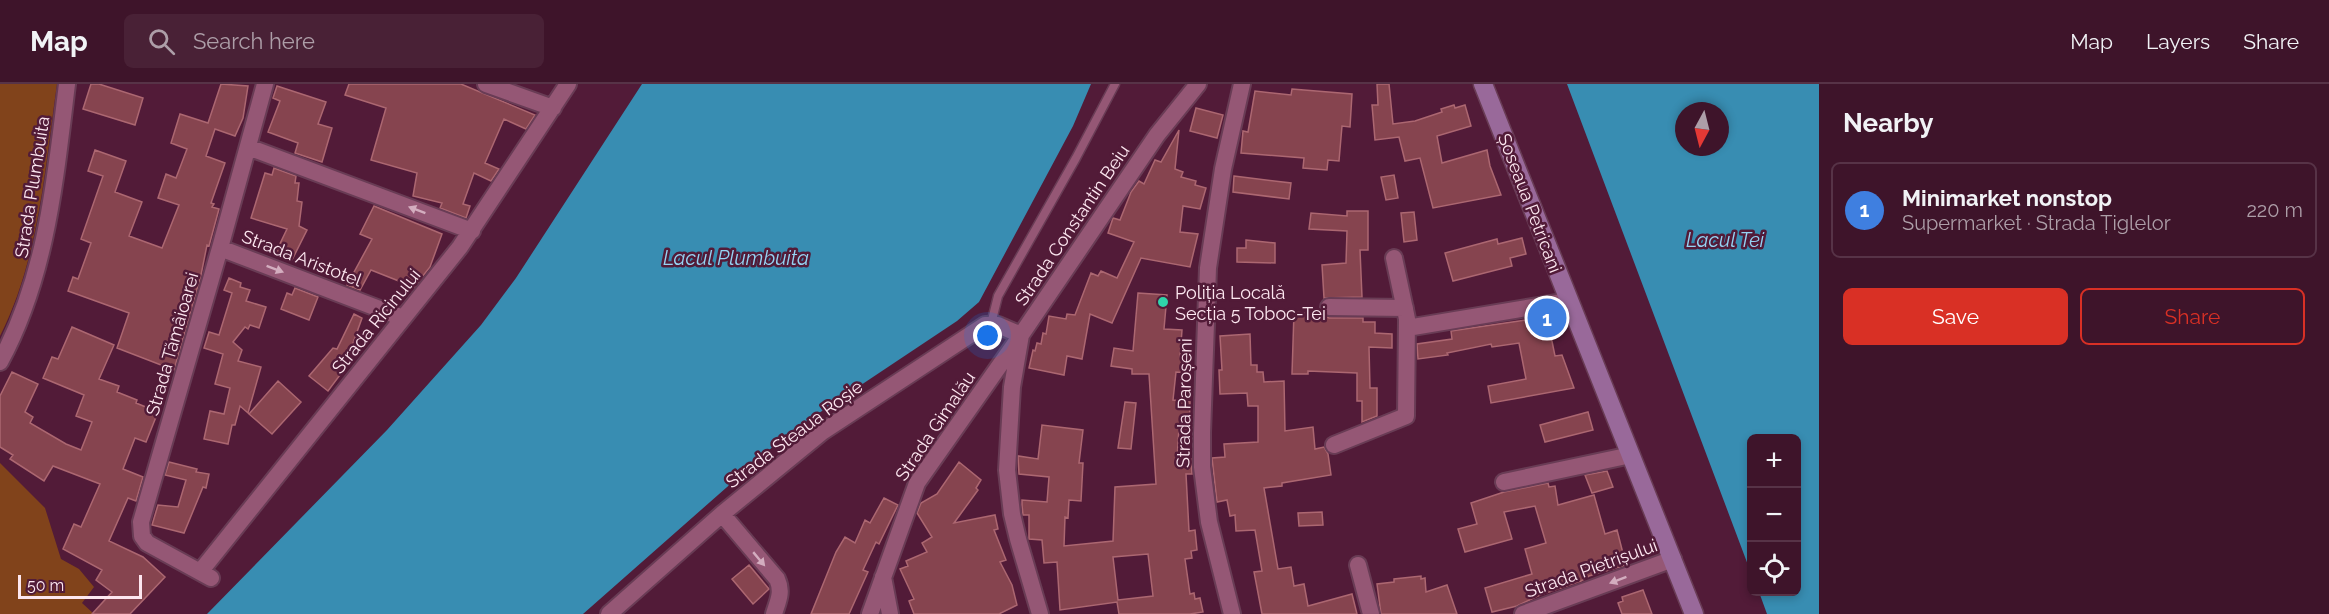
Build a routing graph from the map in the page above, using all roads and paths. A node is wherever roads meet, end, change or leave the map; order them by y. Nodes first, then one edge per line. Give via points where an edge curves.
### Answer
1 (68, 84) edge
2 (265, 84) edge
3 (486, 84) edge
4 (568, 84) edge
5 (1115, 84) edge
6 (1198, 84) edge
7 (1242, 84) edge
8 (1483, 84) edge
9 (554, 108) junction
10 (248, 147) junction
11 (472, 231) junction
12 (220, 248) junction
13 (1394, 258) dead end
14 (1568, 301) junction
15 (1329, 307) dead end
16 (1405, 308) junction
17 (403, 318) junction
18 (991, 324) junction
19 (1407, 328) junction
20 (1021, 335) junction
21 (0, 362) edge
22 (977, 396) junction
23 (1010, 404) junction
24 (1334, 445) dead end
25 (1632, 455) junction
26 (1504, 482) dead end
27 (722, 514) junction
28 (1673, 559) junction
29 (1358, 566) dead end
30 (205, 575) joint
31 (883, 576) junction
32 (609, 614) edge
33 (774, 614) edge
34 (870, 614) edge
35 (890, 614) edge
36 (1040, 614) edge
37 (1232, 614) edge
38 (1371, 614) edge
39 (1523, 614) edge
40 (1694, 614) edge

1 - 21 street, Strada Plumbuita via 40,262
2 - 10 street, Strada Tămâioarei
3 - 9 street
4 - 9 street, Strada Ricinului
5 - 18 lane via 998,296
6 - 20 street, Strada Constantin Beiu via 1157,135
7 - 37 street, Strada Paroșeni via 1223,169 1208,268 1202,433 1209,522
8 - 14 main road, Șoseaua Petricani
9 - 11 street, Strada Ricinului
11 -> 10 street
10 - 12 street, Strada Tămâioarei
11 - 17 street, Strada Ricinului
12 -> 17 street, Strada Aristotel
12 - 30 street, Strada Tămâioarei via 140,530 147,543
13 - 16 street
14 - 19 street
14 - 25 main road, Șoseaua Petricani
15 - 16 street
16 - 19 street
17 - 30 street, Strada Ricinului
18 - 20 street
18 - 27 street, Strada Steaua Roșie via 848,414
19 - 24 street via 1406,416
20 - 22 street, Strada Gimalău
20 - 23 street, Strada Constantin Beiu
22 - 23 street
22 - 31 street, Strada Gimalău via 917,483
23 - 36 street, Strada Constantin Beiu via 1009,491 1018,539
25 - 26 street
25 - 28 main road, Șoseaua Petricani
27 - 32 street, Strada Steaua Roșie
27 -> 33 street via 780,586
28 -> 39 street, Strada Pietrișului
28 - 40 main road, Șoseaua Petricani
29 - 38 street
31 - 34 street, Strada Gimalău
31 - 35 street

